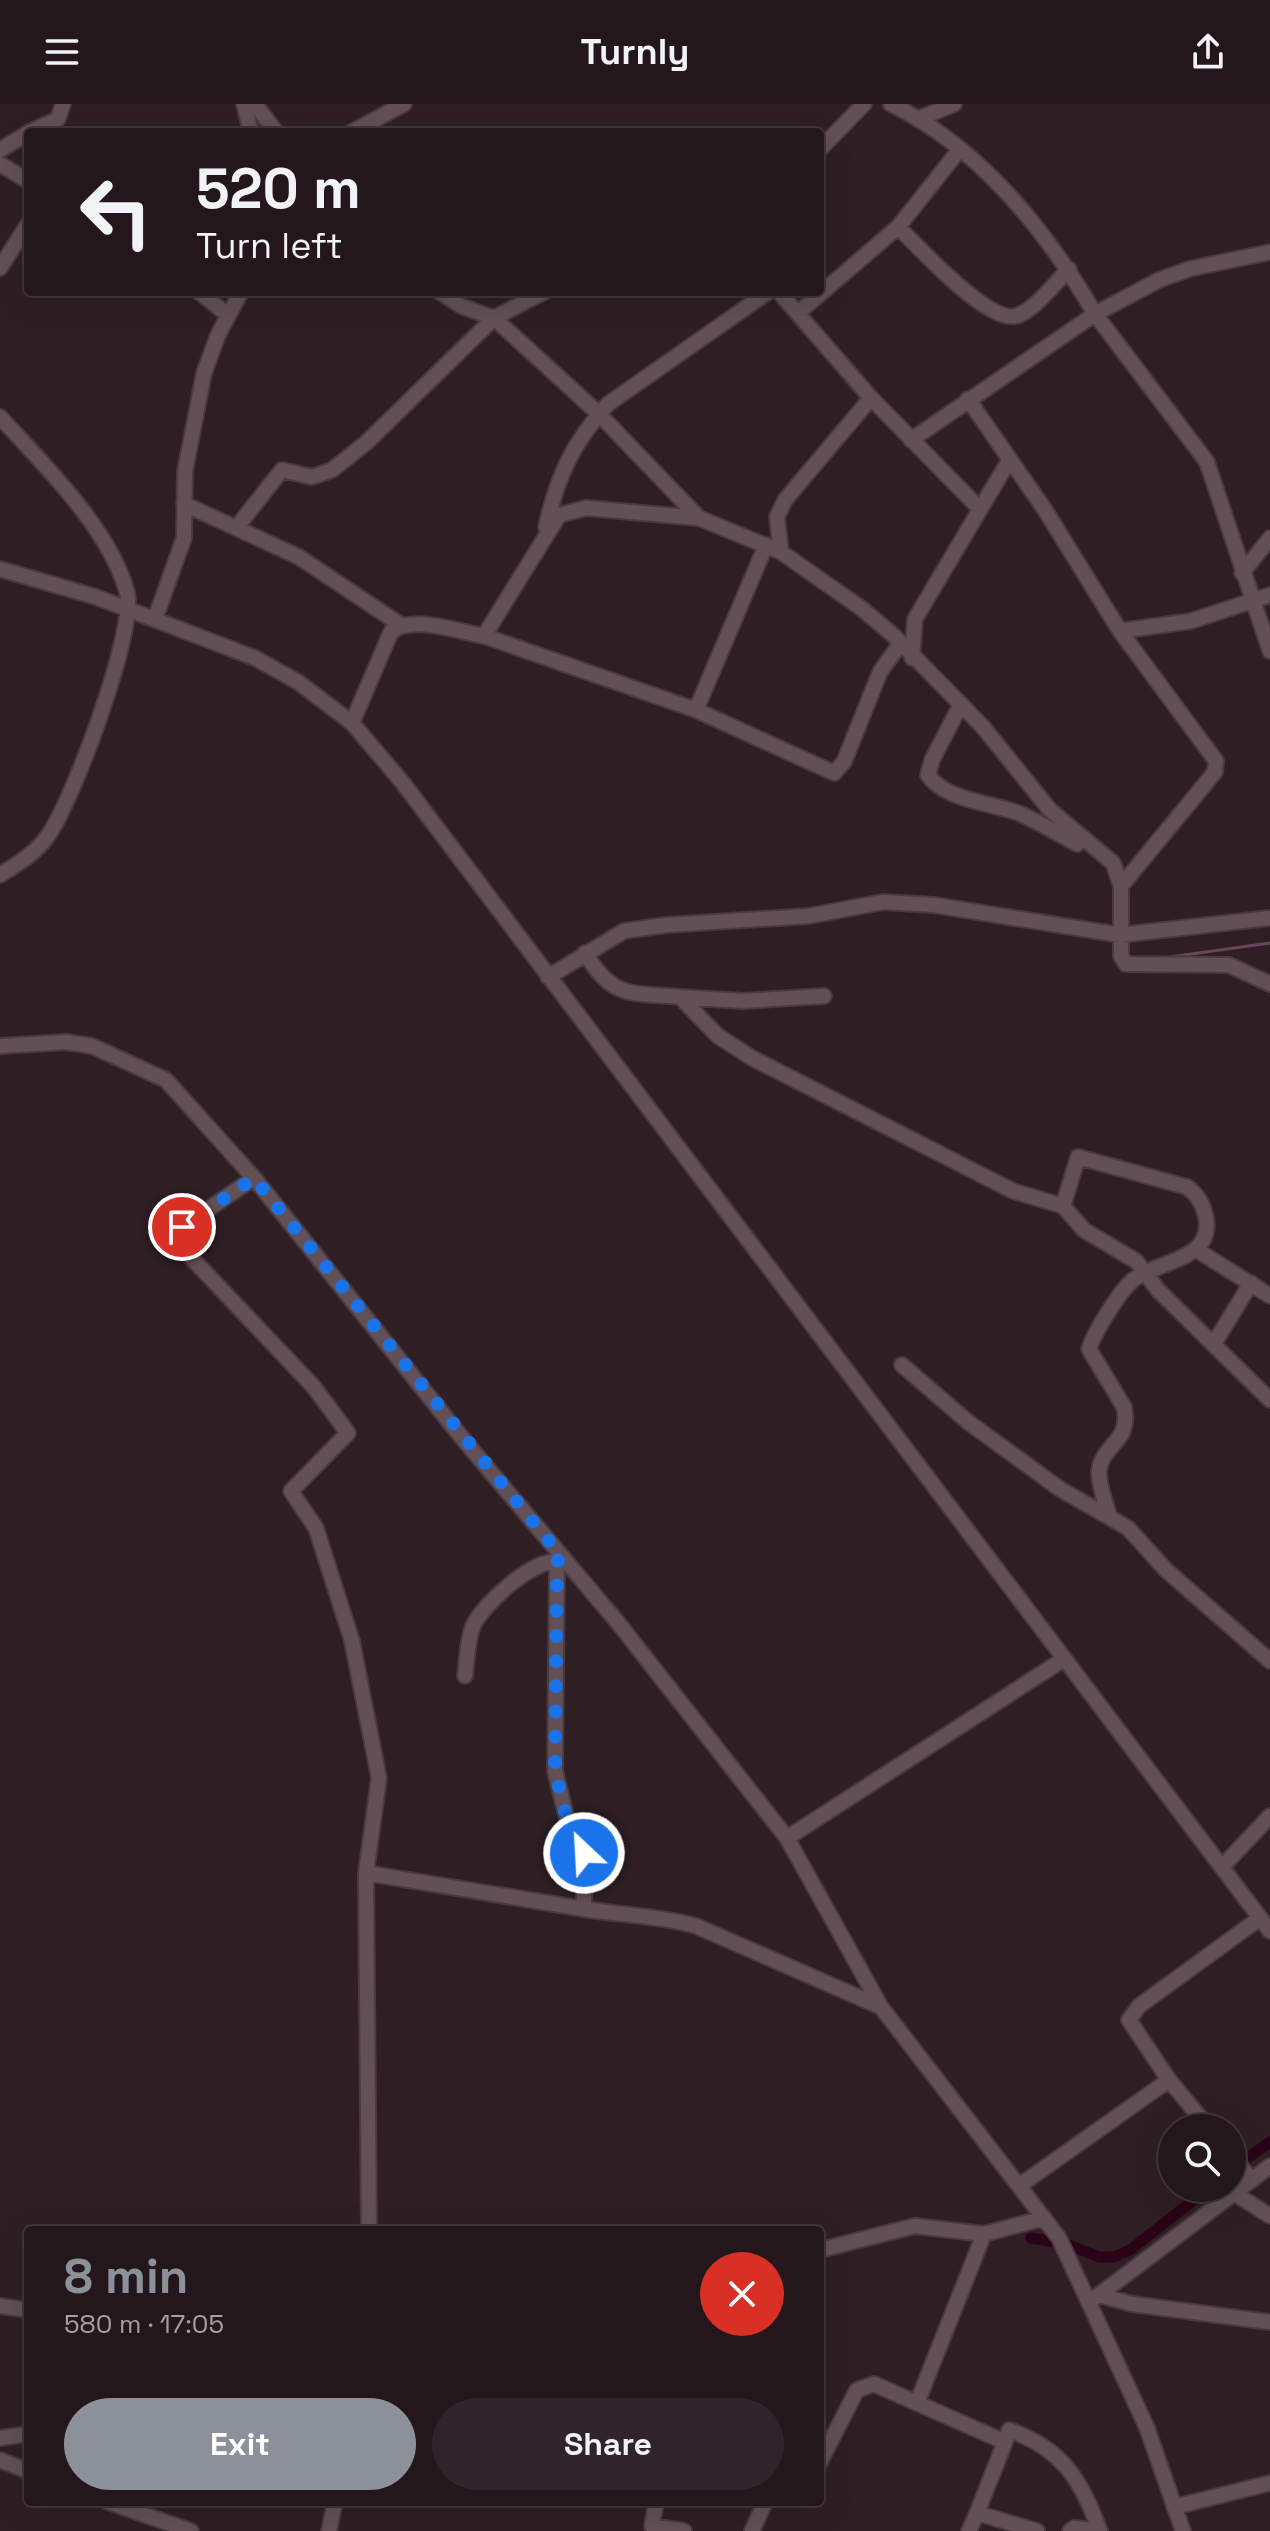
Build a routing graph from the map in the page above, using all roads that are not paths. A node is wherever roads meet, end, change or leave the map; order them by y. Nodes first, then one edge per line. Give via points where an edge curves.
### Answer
1 (63, 104) edge
2 (244, 104) edge
3 (255, 104) edge
4 (403, 104) edge
5 (864, 104) edge
6 (891, 104) edge
7 (954, 104) edge
8 (918, 119) junction
9 (38, 128) edge
10 (250, 128) edge
11 (273, 128) edge
12 (359, 128) edge
13 (24, 135) edge
14 (824, 145) edge
15 (960, 149) junction
16 (0, 150) edge
17 (0, 164) edge
18 (24, 179) edge
19 (898, 227) junction
20 (24, 230) edge
21 (1270, 252) edge
22 (0, 268) edge
23 (1069, 269) junction
24 (824, 291) edge
25 (204, 296) edge
26 (239, 296) edge
27 (447, 296) edge
28 (536, 296) edge
29 (762, 296) edge
30 (783, 296) edge
31 (818, 296) edge
32 (798, 313) junction
33 (1095, 314) junction
34 (228, 315) junction
35 (494, 318) junction
36 (871, 398) junction
37 (968, 399) junction
38 (599, 414) junction
39 (0, 417) edge
40 (911, 440) junction
41 (1010, 459) junction
42 (184, 504) junction
43 (980, 509) junction
44 (699, 518) junction
45 (236, 528) junction
46 (544, 536) junction
47 (1270, 538) edge
48 (766, 545) junction
49 (781, 552) junction
50 (0, 569) edge
51 (1242, 573) junction
52 (1270, 595) edge
53 (1250, 600) junction
54 (130, 609) junction
55 (155, 619) junction
56 (401, 625) junction
57 (1120, 631) junction
58 (484, 636) junction
59 (900, 644) junction
60 (1270, 651) edge
61 (912, 658) junction
62 (961, 704) junction
63 (696, 710) junction
64 (352, 723) junction
65 (1113, 863) junction
66 (0, 875) edge
67 (1121, 886) junction
68 (1270, 918) edge
69 (1120, 935) junction
70 (585, 953) junction
71 (548, 977) junction
72 (1270, 984) edge
73 (824, 996) dead end
74 (680, 997) junction
75 (0, 1046) edge
76 (254, 1178) junction
77 (1063, 1206) junction
78 (1197, 1250) junction
79 (1143, 1273) junction
80 (1251, 1283) junction
81 (1270, 1296) edge
82 (1215, 1342) junction
83 (902, 1365) dead end
84 (1270, 1400) edge
85 (1109, 1516) junction
86 (559, 1559) junction
87 (1064, 1659) junction
88 (1270, 1661) edge
89 (465, 1676) dead end
90 (1270, 1816) edge
91 (787, 1838) junction
92 (1222, 1867) junction
93 (366, 1873) junction
94 (584, 1909) junction
95 (1260, 1918) junction
96 (1270, 1931) edge
97 (881, 2007) junction
98 (1169, 2080) junction
99 (1197, 2114) edge
100 (1270, 2166) edge
101 (1246, 2173) edge
102 (1252, 2180) junction
103 (1246, 2184) edge
104 (1019, 2186) junction
105 (1246, 2201) edge
106 (1222, 2202) edge
107 (1270, 2216) edge
108 (1044, 2218) junction
109 (369, 2226) edge
110 (984, 2234) junction
111 (824, 2248) edge
112 (1095, 2298) junction
113 (0, 2306) edge
114 (24, 2309) edge
115 (1270, 2322) edge
116 (917, 2403) junction
117 (24, 2435) edge
118 (0, 2438) edge
119 (1005, 2442) junction
120 (824, 2454) edge
121 (0, 2460) edge
122 (24, 2469) edge
123 (1270, 2483) edge
124 (117, 2506) edge
125 (334, 2506) edge
126 (655, 2506) edge
127 (763, 2506) edge
128 (1174, 2507) junction
129 (977, 2513) junction
130 (168, 2528) edge
131 (652, 2528) edge
132 (1100, 2530) edge
133 (191, 2531) edge
134 (329, 2531) edge
135 (684, 2531) edge
136 (752, 2531) edge
137 (969, 2531) edge
138 (1037, 2531) edge
139 (1070, 2531) edge
140 (1181, 2531) edge

1 - 9 street via 58,119
2 - 10 street
3 - 11 street
4 - 12 street
5 - 14 street
6 - 8 street
7 - 8 street
8 - 15 street
13 - 16 street
15 - 19 street
15 - 23 street via 1023,211
17 - 18 street
19 - 23 street via 970,296 1004,317 1019,315
19 - 24 street
20 - 22 street
21 - 33 street via 1189,269
23 - 33 street
25 - 34 street
26 - 34 street
27 - 35 street
28 - 35 street
29 - 38 street via 617,396
30 - 32 street
31 - 32 street
32 - 36 street
33 - 37 street
33 - 51 street via 1207,462
34 - 42 street via 198,395
35 - 38 street
35 - 45 street via 341,464 312,477 282,470
36 - 40 street
36 - 49 street via 785,500 777,517
37 - 40 street
37 - 41 street
38 - 44 street
38 - 46 street via 559,476
39 - 54 street via 107,545
40 - 43 street
41 - 43 street
41 - 57 street
42 - 45 street
42 - 55 street via 181,553
43 - 61 street via 915,619
44 - 46 street via 586,508 559,515
44 - 48 street
45 - 56 street via 307,561
46 - 58 street
47 - 51 street
48 - 49 street
48 - 63 street
49 - 59 street via 861,608
50 - 54 street
51 - 53 street
52 - 53 street
53 - 57 street via 1191,621
53 - 60 street
54 - 55 street
54 - 66 street via 93,741 57,823 38,847
55 - 64 street via 255,658
56 - 58 street
56 - 64 street via 387,641
57 - 67 street via 1217,764
58 - 63 street
59 - 61 street
59 - 63 street via 880,672 844,762 834,773
61 - 62 street
62 - 65 street via 1050,810
62 - 65 street via 932,760 932,780 1023,815
64 - 71 street
65 - 67 street
67 - 69 street
68 - 69 street
69 - 70 street via 900,901 809,916 644,927 624,931
69 - 72 street via 1126,964 1229,965
70 - 71 street
70 - 74 street via 600,976 621,991
71 - 87 street
73 - 74 street via 743,1001
74 - 77 street via 718,1036 752,1058 1013,1191
75 - 76 street via 92,1046 148,1069 166,1080
76 - 86 street
76 - 93 street via 182,1227 177,1236 183,1249 313,1386 348,1433 291,1491 326,1554 352,1641 374,1745 379,1778
77 - 78 street via 1078,1157 1187,1187 1198,1195 1206,1217 1206,1239
77 - 79 street via 1084,1230 1128,1255
78 - 79 street
78 - 80 street
79 - 82 street
79 - 85 street via 1129,1283 1089,1349 1127,1417 1126,1428 1099,1473
80 - 81 street
80 - 82 street
82 - 84 street
83 - 85 street via 968,1422 1060,1489
85 - 88 street
86 - 89 street via 529,1570 478,1619
86 - 91 street via 619,1624
86 - 94 street via 555,1771 568,1823 584,1853
87 - 91 street
87 - 92 street
90 - 92 street
91 - 97 street
92 - 95 street
93 - 94 street
93 - 109 street
94 - 97 street via 696,1926
95 - 96 street
95 - 98 street via 1131,2014 1131,2026
97 - 104 street
98 - 99 street
98 - 104 street
100 - 102 street
101 - 102 street
102 - 103 street
104 - 108 street
105 - 107 street
106 - 112 street
108 - 110 street
108 - 112 street
110 - 111 street via 915,2226
110 - 116 street
112 - 115 street
112 - 128 street
113 - 114 street
116 - 119 street
116 - 120 street via 874,2384 863,2385
117 - 118 street
119 - 129 street
119 - 132 street via 1009,2430 1060,2460 1077,2477
121 - 122 street
123 - 128 street
124 - 130 street
125 - 134 street
126 - 131 street
127 - 136 street
128 - 140 street
129 - 137 street
129 - 138 street
130 - 133 street
131 - 135 street
132 - 139 street

